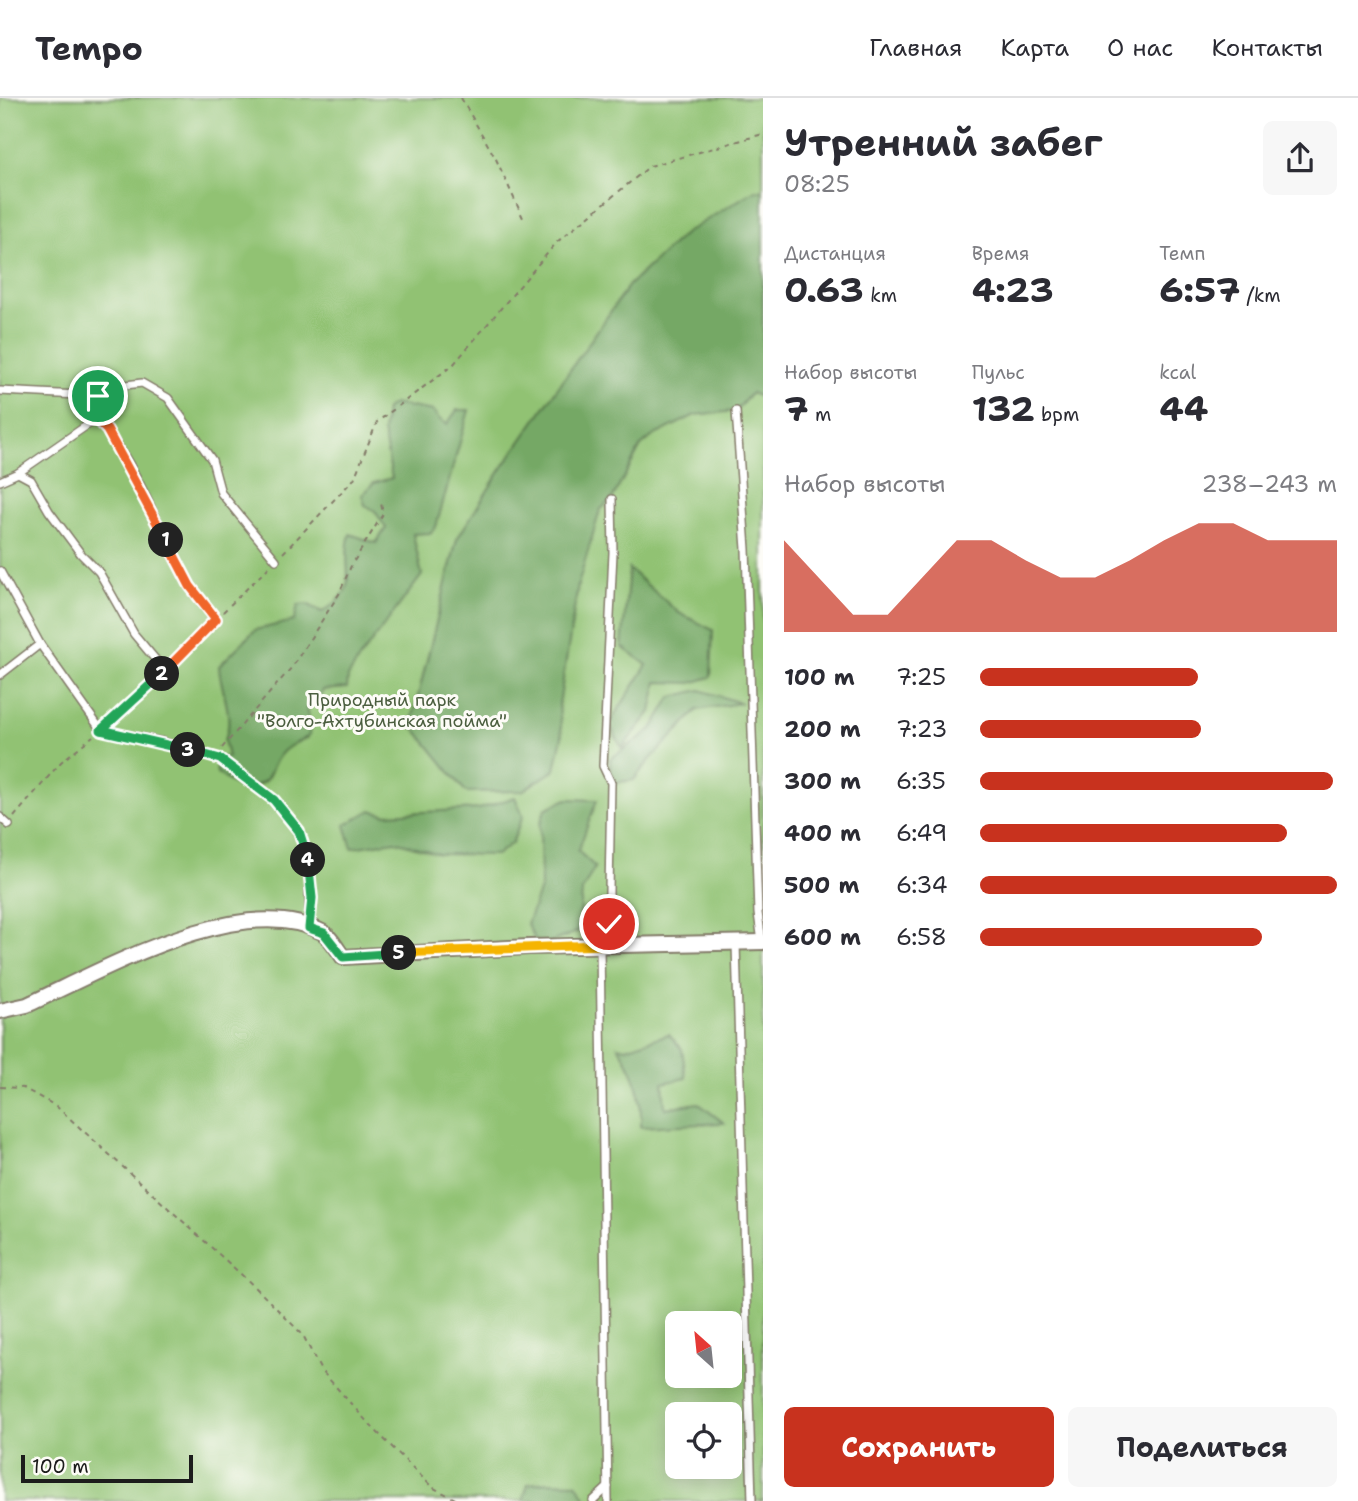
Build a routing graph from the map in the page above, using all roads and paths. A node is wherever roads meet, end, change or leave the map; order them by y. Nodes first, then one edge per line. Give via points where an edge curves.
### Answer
1 (461, 98) edge
2 (763, 134) edge
3 (524, 220) dead end
4 (0, 391) edge
5 (98, 396) junction
6 (736, 411) dead end
7 (91, 420) junction
8 (18, 473) junction
9 (0, 481) edge
10 (612, 499) dead end
11 (381, 503) dead end
12 (276, 560) junction
13 (0, 571) edge
14 (216, 619) junction
15 (40, 644) junction
16 (165, 671) junction
17 (0, 675) edge
18 (101, 730) junction
19 (215, 757) junction
20 (0, 817) edge
21 (9, 825) joint
22 (309, 928) junction
23 (762, 942) edge
24 (736, 944) junction
25 (604, 945) junction
26 (0, 1011) edge
27 (0, 1087) edge
28 (608, 1487) junction
29 (459, 1501) edge
30 (593, 1501) edge
31 (608, 1501) edge
32 (752, 1501) edge

1 - 3 path
2 - 12 path via 650,166 557,242 453,365 377,422 354,478
4 - 5 lane
5 - 7 lane
5 - 12 lane via 109,387 142,383 168,398 212,460 221,493
6 - 23 lane
7 - 8 lane
7 - 14 lane via 107,430 190,586
8 - 9 lane
8 - 16 lane via 31,480 48,511 99,572 134,634
10 - 25 lane via 603,766 611,783
11 - 19 path via 383,514 299,656
12 - 14 path
13 - 15 lane
14 - 16 path
15 - 17 lane
15 - 18 lane
16 - 18 path
18 - 19 lane
18 - 21 path via 61,762
19 - 22 lane via 274,800 299,831 309,864
20 - 21 lane
22 - 25 street via 324,933 343,957
22 - 26 street via 280,920 232,923 178,937 27,1005
23 - 24 street
24 - 25 street
24 - 32 lane
25 - 28 lane
27 - 29 path via 23,1088 66,1115 256,1287 303,1335 320,1369 369,1424 432,1488
28 - 30 lane
28 - 31 lane

